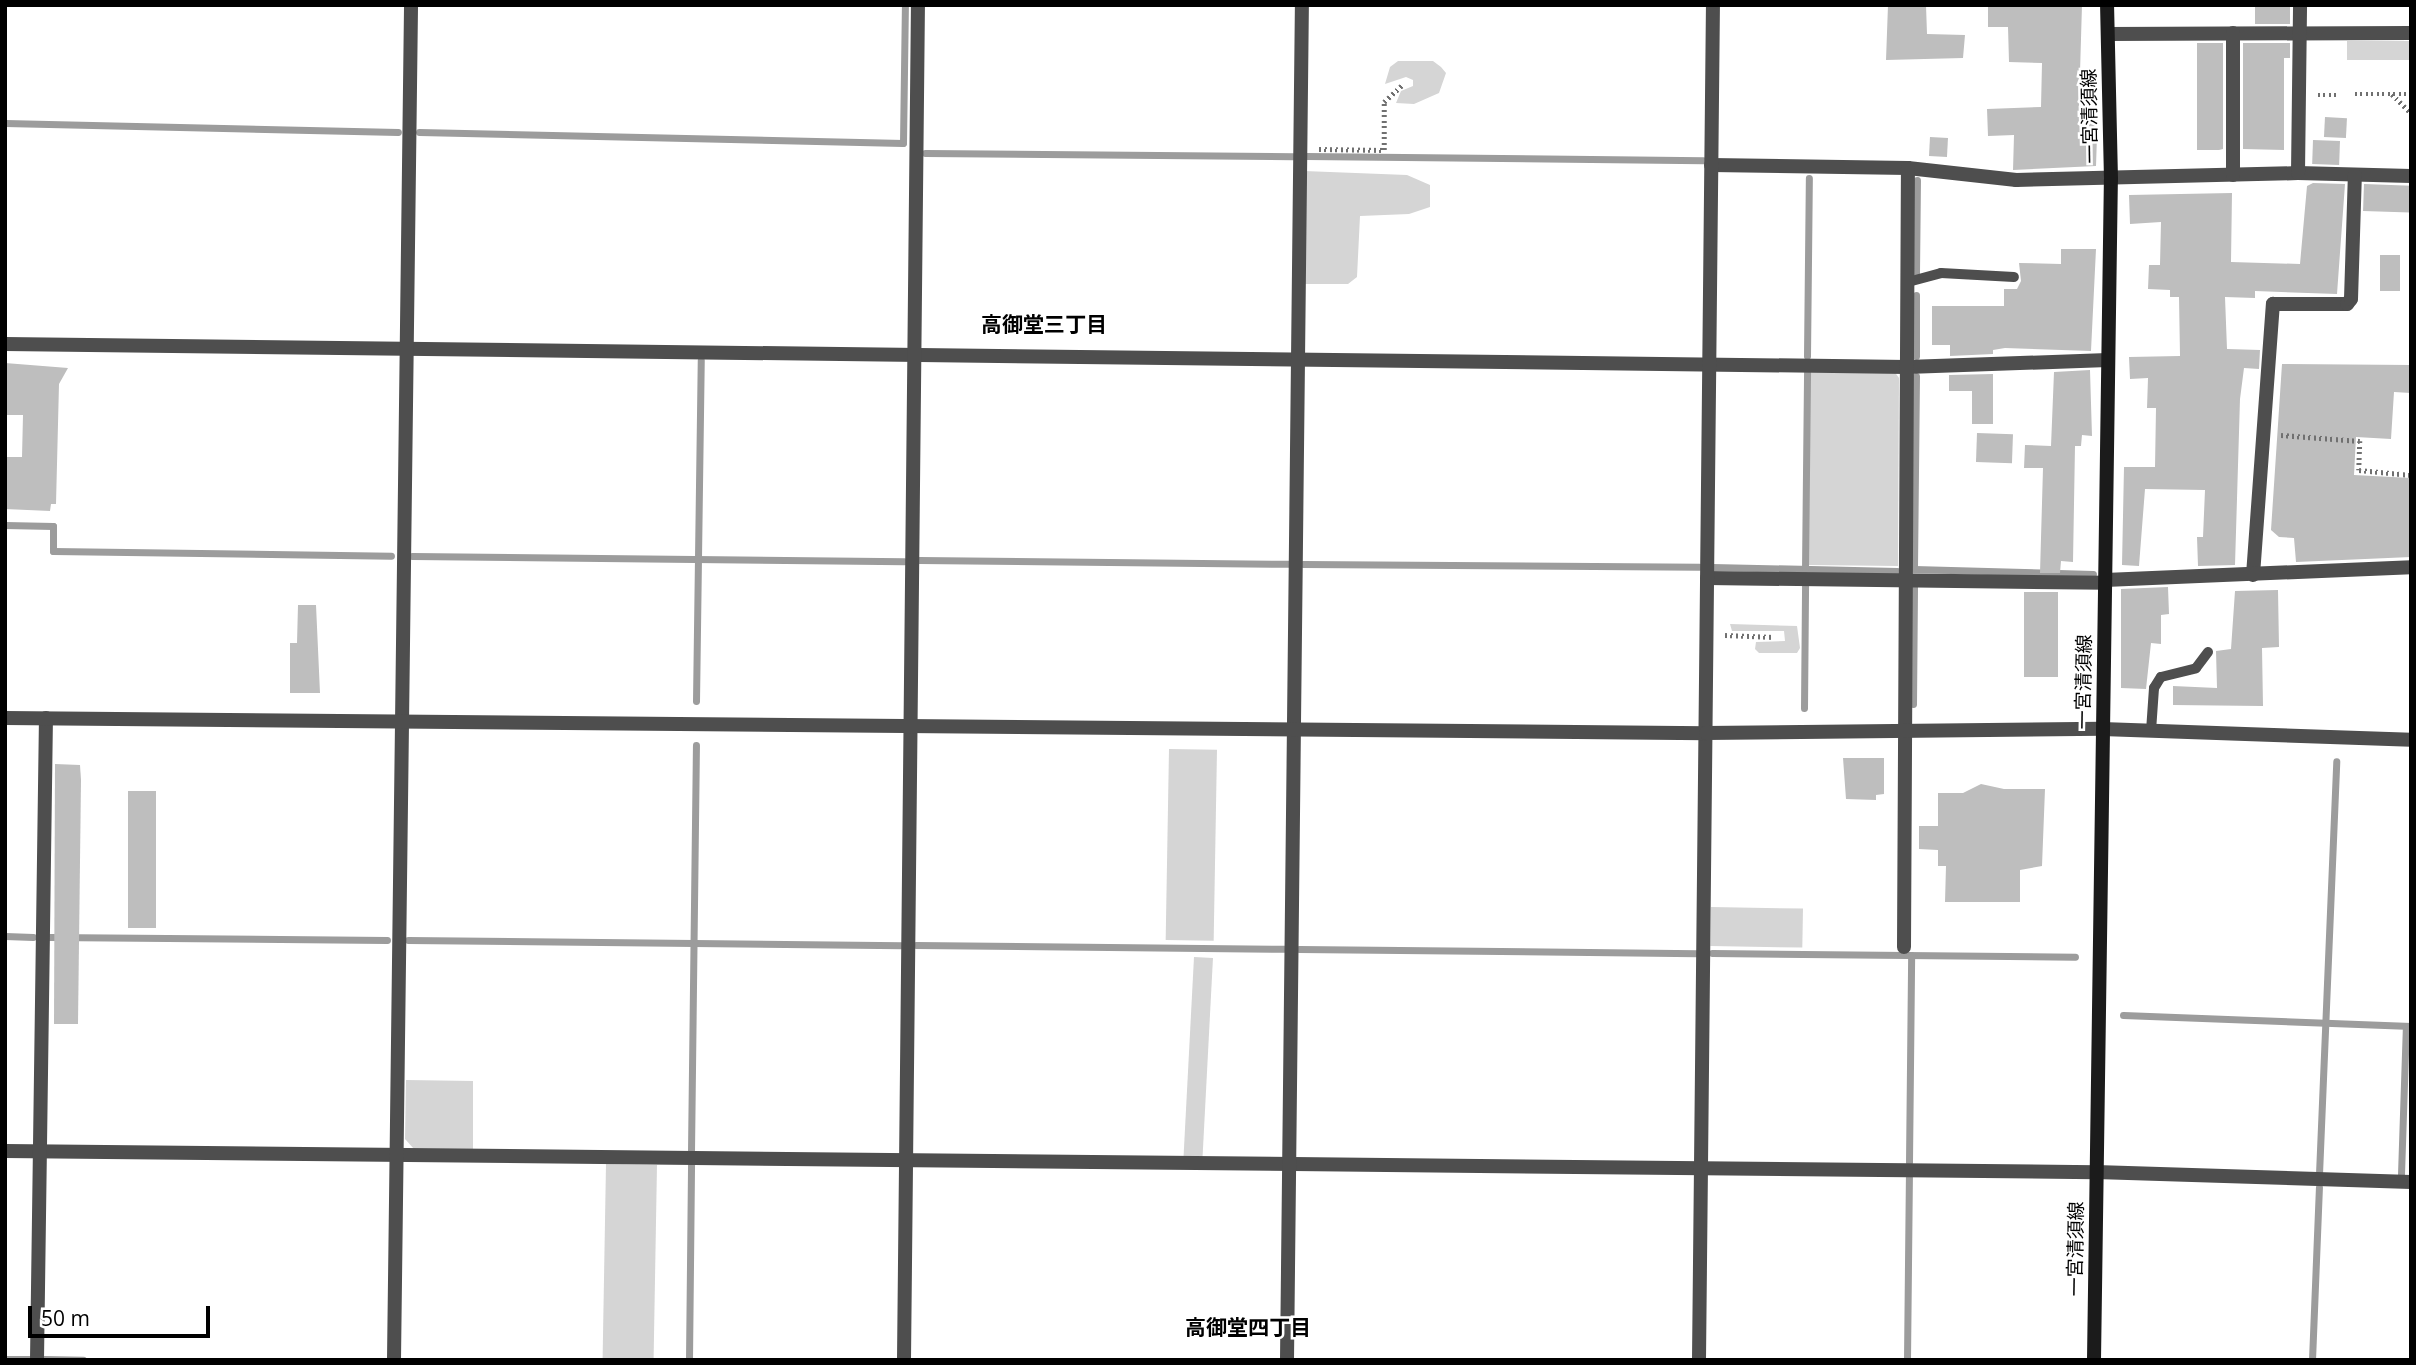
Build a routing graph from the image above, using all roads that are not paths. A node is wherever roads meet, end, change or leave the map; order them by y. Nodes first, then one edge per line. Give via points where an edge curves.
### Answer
1 (411, 5) edge
2 (918, 5) edge
3 (1302, 5) edge
4 (1713, 5) edge
5 (2107, 5) edge
6 (2300, 5) edge
7 (2233, 33) junction
8 (2411, 33) edge
9 (2108, 34) junction
10 (2300, 34) junction
11 (1711, 165) junction
12 (1908, 168) junction
13 (2298, 173) junction
14 (2233, 175) junction
15 (2355, 175) junction
16 (2411, 176) edge
17 (2111, 179) junction
18 (2014, 277) dead end
19 (1908, 282) junction
20 (5, 344) edge
21 (406, 350) junction
22 (912, 354) junction
23 (1298, 359) junction
24 (2108, 360) junction
25 (1709, 364) junction
26 (1907, 367) junction
27 (2411, 567) edge
28 (2253, 575) junction
29 (1707, 579) junction
30 (1906, 579) junction
31 (2105, 581) junction
32 (2208, 652) dead end
33 (5, 718) edge
34 (46, 718) junction
35 (401, 720) junction
36 (910, 725) junction
37 (1295, 729) junction
38 (2102, 729) junction
39 (2151, 730) junction
40 (1905, 731) junction
41 (1706, 733) junction
42 (2411, 740) edge
43 (1904, 947) dead end
44 (5, 1151) edge
45 (41, 1151) junction
46 (397, 1156) junction
47 (906, 1161) junction
48 (1288, 1165) junction
49 (1701, 1168) junction
50 (2096, 1172) junction
51 (2411, 1182) edge
52 (37, 1360) edge
53 (394, 1360) edge
54 (904, 1360) edge
55 (1287, 1360) edge
56 (1699, 1360) edge
57 (2094, 1360) edge

1 - 21 street
2 - 22 street
3 - 23 street
4 - 11 street
5 - 9 main road, 一宮清須線
6 - 10 street
7 - 9 street
7 - 10 street
7 - 14 street
8 - 10 street
9 - 17 main road, 一宮清須線
10 - 13 street
11 - 12 street
11 - 25 street
12 - 17 street via 2016,180
12 - 19 street
13 - 14 street
13 - 15 street
14 - 17 street
15 - 16 street
15 - 28 street via 2351,299 2347,304 2273,304
17 - 24 main road, 一宮清須線
18 - 19 lane via 1941,273
19 - 26 street
20 - 21 street
21 - 22 street
21 - 35 street
22 - 23 street
22 - 36 street
23 - 25 street
23 - 37 street
24 - 26 street
24 - 31 main road, 一宮清須線
25 - 26 street
25 - 29 street
26 - 30 street
27 - 28 street
28 - 31 street
29 - 30 street
29 - 41 street
30 - 31 street
30 - 40 street
31 - 38 main road, 一宮清須線
32 - 39 lane via 2196,668 2161,677 2154,688
33 - 34 street
34 - 35 street
34 - 45 street
35 - 36 street
35 - 46 street
36 - 37 street
36 - 47 street
37 - 41 street
37 - 48 street
38 - 39 street
38 - 40 street
38 - 50 main road, 一宮清須線
39 - 42 street
40 - 41 street
40 - 43 street
41 - 49 street
44 - 45 street
45 - 46 street
45 - 52 street
46 - 47 street
46 - 53 street
47 - 48 street
47 - 54 street
48 - 49 street
48 - 55 street
49 - 50 street
49 - 56 street
50 - 51 street
50 - 57 main road, 一宮清須線

